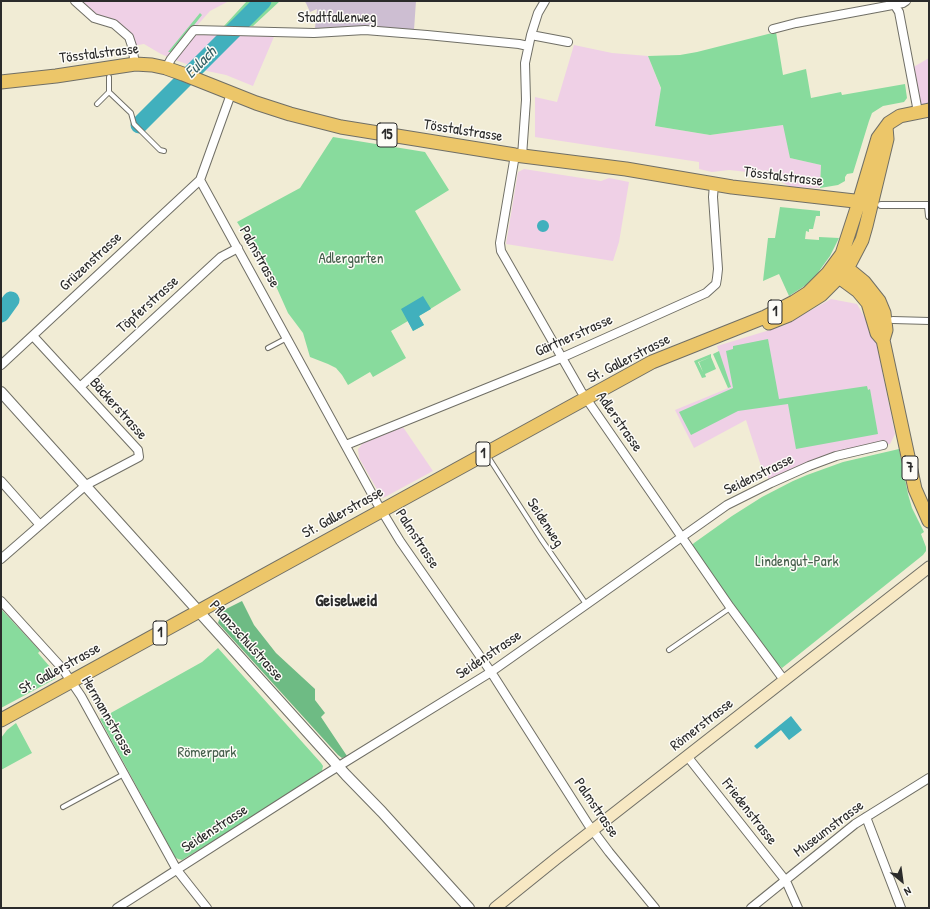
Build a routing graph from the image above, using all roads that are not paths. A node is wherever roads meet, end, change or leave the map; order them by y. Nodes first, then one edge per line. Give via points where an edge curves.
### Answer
1 (75, 1) edge
2 (545, 1) edge
3 (906, 1) edge
4 (894, 3) edge
5 (879, 4) edge
6 (773, 29) dead end
7 (531, 35) junction
8 (568, 42) dead end
9 (528, 46) junction
10 (135, 64) junction
11 (166, 68) junction
12 (109, 77) dead end
13 (1, 82) edge
14 (109, 92) junction
15 (231, 94) junction
16 (97, 104) dead end
17 (923, 111) edge
18 (164, 152) dead end
19 (519, 155) junction
20 (200, 180) junction
21 (714, 184) junction
22 (871, 203) junction
23 (928, 206) edge
24 (929, 216) edge
25 (238, 248) junction
26 (840, 270) junction
27 (893, 320) dead end
28 (929, 321) edge
29 (33, 336) junction
30 (287, 338) junction
31 (268, 348) dead end
32 (561, 358) junction
33 (1, 365) edge
34 (80, 387) junction
35 (1, 392) edge
36 (585, 398) junction
37 (346, 445) junction
38 (883, 445) dead end
39 (485, 453) junction
40 (1, 481) edge
41 (86, 485) junction
42 (381, 510) junction
43 (929, 521) edge
44 (40, 525) junction
45 (682, 538) junction
46 (1, 559) edge
47 (929, 567) edge
48 (1, 601) edge
49 (586, 605) junction
50 (730, 607) junction
51 (199, 612) junction
52 (669, 650) dead end
53 (491, 672) junction
54 (784, 680) junction
55 (71, 681) junction
56 (1, 720) edge
57 (687, 756) junction
58 (339, 767) junction
59 (124, 774) junction
60 (929, 778) edge
61 (63, 807) dead end
62 (866, 817) junction
63 (593, 830) junction
64 (177, 870) junction
65 (786, 881) junction
66 (117, 908) edge
67 (208, 908) edge
68 (469, 908) edge
69 (495, 908) edge
70 (655, 908) edge
71 (751, 908) edge
72 (798, 908) edge
73 (901, 908) edge

1 - 10 street via 94,18 114,24 129,37
2 - 7 street, Adlerstrasse
3 - 4 street
4 - 5 street
4 - 17 street via 899,12
5 - 6 street
7 - 8 street
7 - 9 street, Adlerstrasse
9 - 11 street, Stadtfallenweg via 365,30 314,33 194,30
9 - 19 street, Adlerstrasse via 525,64 525,107
10 - 11 main road, Tösstalstrasse / 15
10 - 13 main road, Tösstalstrasse / 15
11 - 15 main road, Tösstalstrasse / 15
12 - 14 lane
14 - 16 lane
14 - 18 lane via 131,114 134,124
15 - 19 main road, Tösstalstrasse / 15 via 290,114 341,127
15 - 20 street
17 - 22 main road, 1 via 900,116 886,127 887,139
19 - 21 main road, Tösstalstrasse / 15
19 - 32 street, Adlerstrasse via 500,244 501,251
20 - 25 street, Palmstrasse
20 - 29 street, Grüzenstrasse
21 - 22 main road, Tösstalstrasse / 15
21 - 32 street, Gärtnerstrasse via 718,268 716,284 706,293
22 - 23 street, Tösstalstrasse
22 - 26 main road, 1 via 862,240
23 - 24 street
25 - 30 street, Palmstrasse
25 - 34 street, Töpferstrasse via 221,257
26 - 36 main road, St. Gallerstrasse / 1 via 794,302 764,317 652,362
26 - 43 main road, 7 via 864,282 879,300 884,313 886,330 883,340 915,489
27 - 28 street
29 - 33 street, Grüzenstrasse
29 - 34 street, Bäckerstrasse
30 - 31 lane
30 - 37 street, Palmstrasse
32 - 36 street, Adlerstrasse
32 - 37 street, Gärtnerstrasse
34 - 41 street, Bäckerstrasse via 138,450 139,457
35 - 41 street, Pflanzschulstrasse
36 - 39 main road, St. Gallerstrasse / 1
36 - 45 street, Adlerstrasse
37 - 42 street, Palmstrasse
38 - 45 street, Seidenstrasse via 836,456 771,482 727,505
39 - 42 main road, St. Gallerstrasse / 1
39 - 49 lane, Seidenweg
40 - 44 street
41 - 44 street
41 - 51 street, Pflanzschulstrasse
42 - 51 main road, St. Gallerstrasse / 1
42 - 53 street, Palmstrasse
44 - 46 street
45 - 49 street, Seidenstrasse
45 - 50 street, Adlerstrasse
47 - 54 main road, Römerstrasse
48 - 55 street, Hermannstrasse
49 - 53 street, Seidenstrasse
50 - 52 lane
50 - 54 street, Adlerstrasse
51 - 55 main road, St. Gallerstrasse / 1
51 - 58 street, Pflanzschulstrasse
53 - 58 street, Seidenstrasse
53 - 63 street, Palmstrasse
54 - 57 main road, Römerstrasse
55 - 56 main road, St. Gallerstrasse / 1
55 - 59 street, Hermannstrasse
57 - 63 main road, Römerstrasse
57 - 65 street, Friedenstrasse
58 - 64 street, Seidenstrasse
58 - 68 street, Pflanzschulstrasse
59 - 61 lane, Hermannstrasse
59 - 64 street, Hermannstrasse
60 - 62 street, Museumstrasse
62 - 65 street, Museumstrasse
62 - 73 street
63 - 69 main road, Römerstrasse
63 - 70 street, Palmstrasse
64 - 66 street, Seidenstrasse
64 - 67 street, Hermannstrasse
65 - 71 street, Museumstrasse
65 - 72 street, Friedenstrasse

